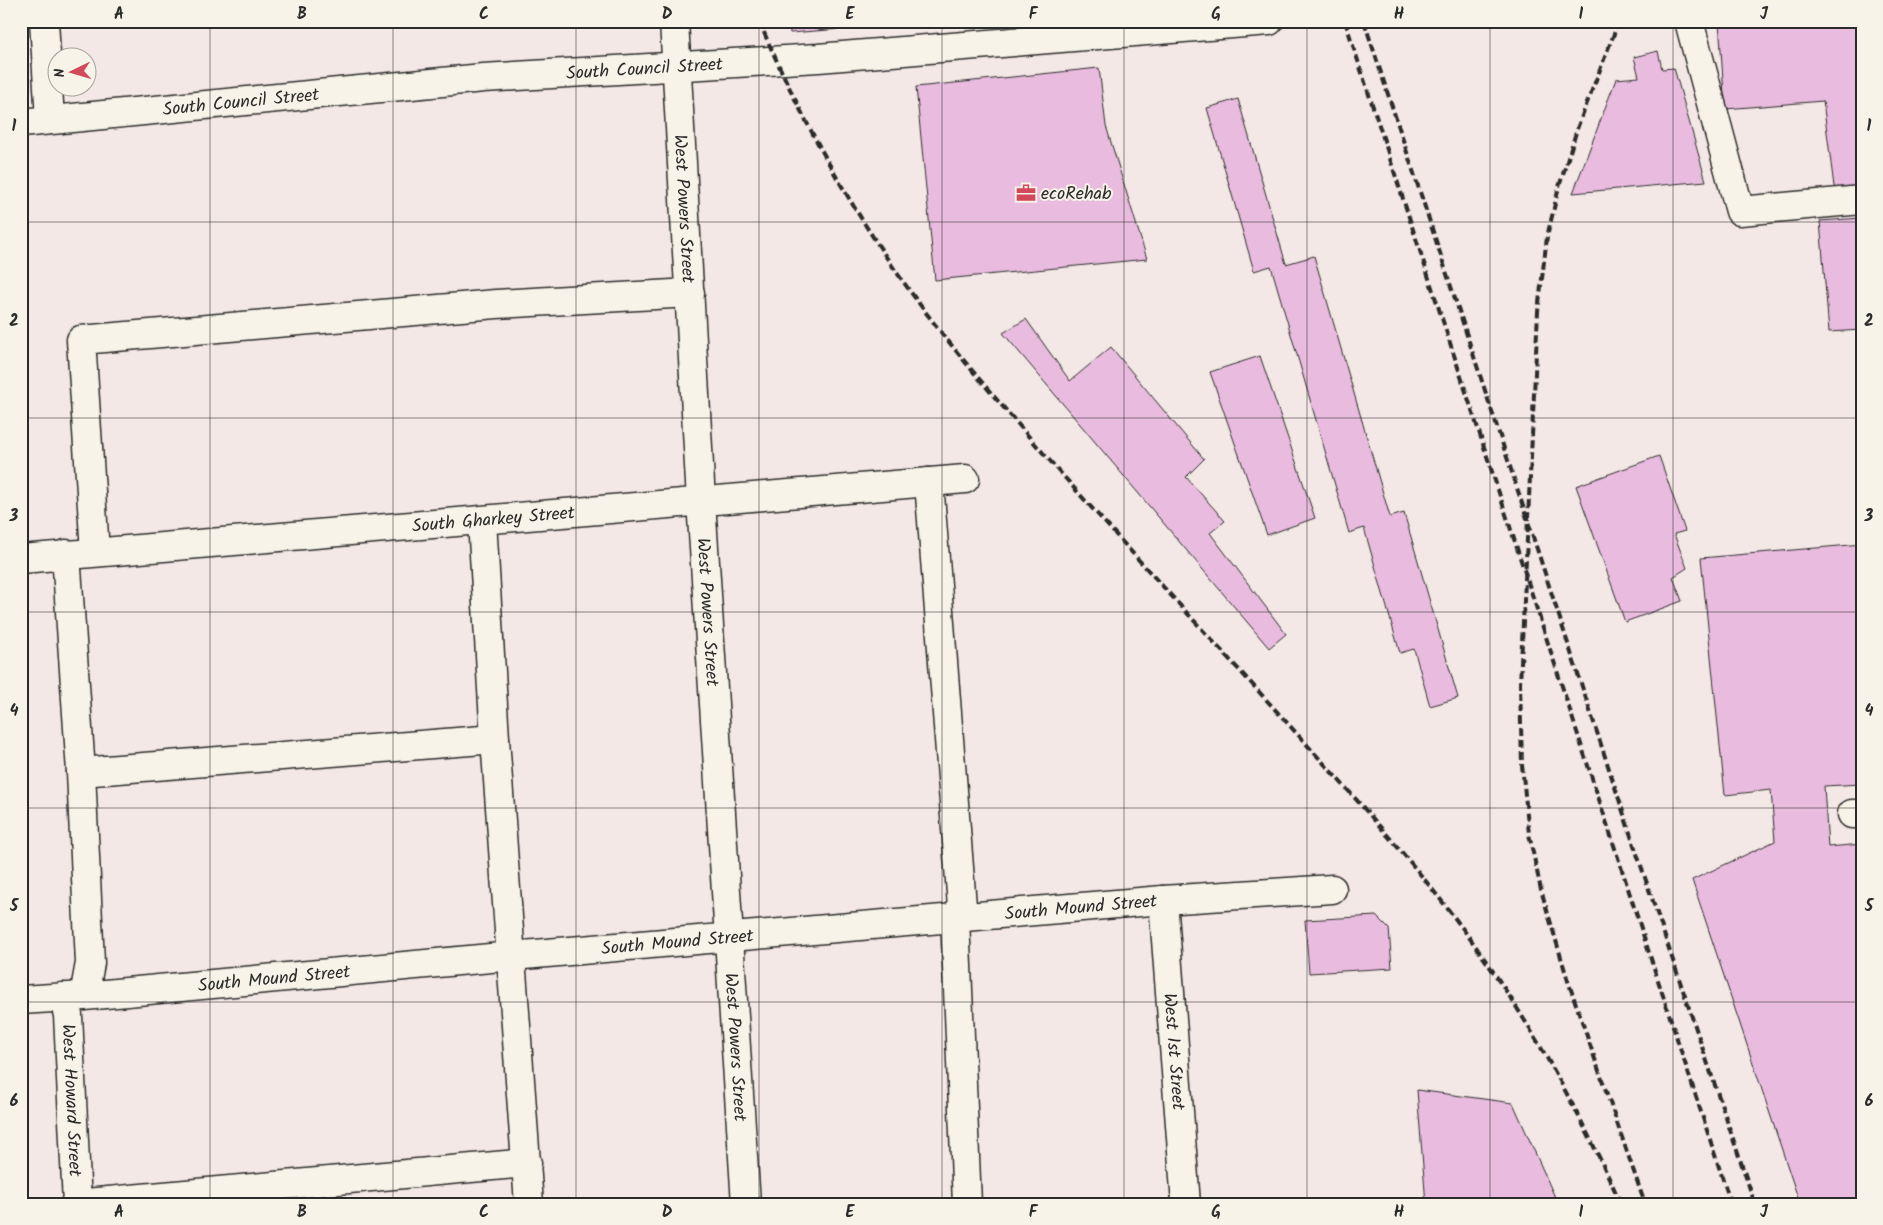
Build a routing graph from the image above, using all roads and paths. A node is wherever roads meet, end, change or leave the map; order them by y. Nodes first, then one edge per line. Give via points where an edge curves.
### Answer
1 (44, 21) edge
2 (674, 21) edge
3 (1269, 21) edge
4 (1689, 21) edge
5 (676, 66) junction
6 (50, 120) junction
7 (21, 123) edge
8 (1862, 200) edge
9 (690, 293) junction
10 (965, 479) dead end
11 (929, 482) junction
12 (701, 501) junction
13 (482, 521) junction
14 (95, 552) junction
15 (66, 554) junction
16 (21, 559) edge
17 (495, 738) junction
18 (82, 772) junction
19 (1332, 890) dead end
20 (1163, 900) junction
21 (955, 918) junction
22 (729, 938) junction
23 (512, 956) junction
24 (74, 996) junction
25 (21, 1000) edge
26 (527, 1163) junction
27 (76, 1204) edge
28 (529, 1204) edge
29 (746, 1204) edge
30 (968, 1204) edge
31 (1186, 1204) edge

1 - 6 street
2 - 5 street, West Powers Street
3 - 5 street, South Council Street via 818,58
4 - 8 street via 1740,211
5 - 6 street, South Council Street via 483,78
5 - 9 street, West Powers Street
6 - 7 street, South Council Street
9 - 12 street, West Powers Street
9 - 14 street via 496,304 81,340
10 - 11 street, South Gharkey Street
11 - 12 street, South Gharkey Street
11 - 21 street via 962,906
12 - 13 street, South Gharkey Street
12 - 22 street, West Powers Street
13 - 14 street, South Gharkey Street
13 - 17 street
14 - 15 street, South Gharkey Street
15 - 16 street, South Gharkey Street
15 - 18 street
17 - 18 street
17 - 23 street
18 - 24 street via 90,964
19 - 20 street, South Mound Street
20 - 21 street, South Mound Street
20 - 31 street, West 1st Street
21 - 22 street, South Mound Street
21 - 30 street
22 - 23 street, South Mound Street
22 - 29 street, West Powers Street
23 - 24 street, South Mound Street
23 - 26 street
24 - 25 street, South Mound Street
24 - 27 street, West Howard Street via 68,1015
26 - 27 street
26 - 28 street

